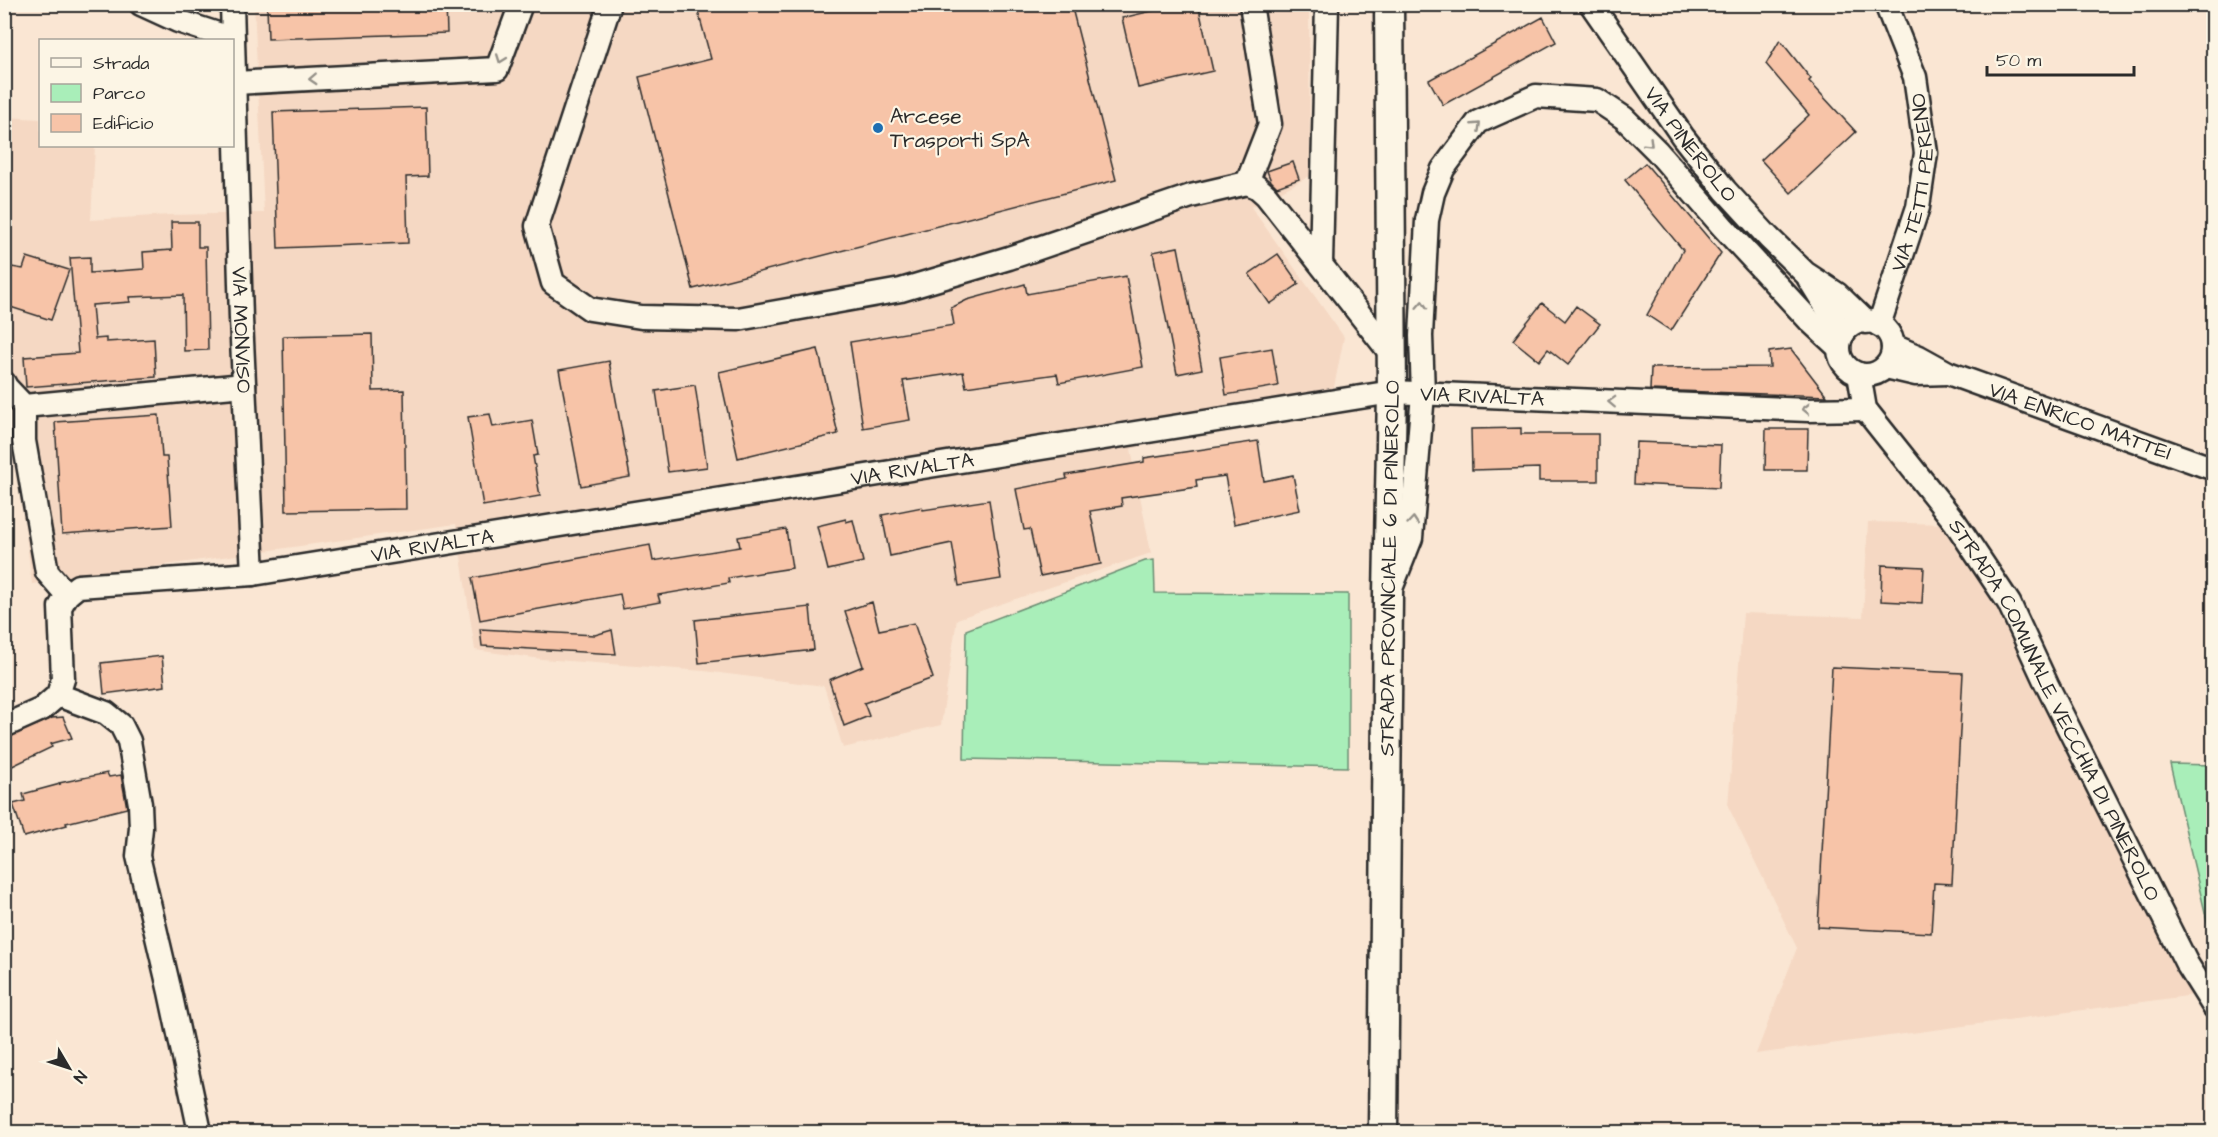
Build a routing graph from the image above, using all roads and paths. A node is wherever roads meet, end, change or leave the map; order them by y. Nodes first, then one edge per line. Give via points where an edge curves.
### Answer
1 (141, 4) edge
2 (232, 4) edge
3 (521, 4) edge
4 (610, 4) edge
5 (1251, 4) edge
6 (1327, 4) edge
7 (1389, 4) edge
8 (1591, 4) edge
9 (1886, 4) edge
10 (233, 39) edge
11 (234, 61) edge
12 (235, 83) junction
13 (1247, 183) junction
14 (1321, 264) junction
15 (1805, 273) junction
16 (1872, 323) junction
17 (1421, 336) junction
18 (1841, 341) junction
19 (1392, 355) junction
20 (1878, 365) junction
21 (4, 382) edge
22 (244, 385) junction
23 (1392, 392) junction
24 (1423, 394) junction
25 (24, 406) junction
26 (1871, 417) junction
27 (2214, 470) edge
28 (253, 574) junction
29 (67, 595) junction
30 (1388, 596) junction
31 (58, 695) junction
32 (4, 726) edge
33 (2206, 978) edge
34 (2214, 1007) edge
35 (200, 1132) edge
36 (1119, 1132) edge
37 (1383, 1132) edge

1 - 10 street
2 - 10 street, VIA MONVISO
3 -> 12 street via 497,69
4 - 13 street via 537,226 553,283 590,309 641,317 738,319 902,290 1191,196
5 - 13 street via 1270,124
6 - 14 street
7 - 19 main road, STRADA PROVINCIALE 6 DI PINEROLO
8 - 15 street, VIA PINEROLO via 1683,137 1725,190
9 - 16 street, VIA TETTI PERENO via 1915,77 1926,153 1918,207
11 - 12 street, VIA MONVISO
12 - 22 street, VIA MONVISO
13 - 14 street via 1266,195
14 - 19 street
15 - 16 street, VIA PINEROLO
15 - 18 street, VIA PINEROLO
16 - 18 street via 1857,323
16 - 20 street via 1891,337
17 -> 18 street via 1427,220 1443,169 1478,122 1536,96 1597,100 1624,118 1810,321
17 - 23 street
17 - 24 street
18 - 20 street via 1844,364 1850,370
19 - 23 main road, STRADA PROVINCIALE 6 DI PINEROLO
20 - 26 street
20 - 27 street, VIA ENRICO MATTEI via 1916,374 1948,374
21 - 25 street
22 - 25 street
22 - 28 street, VIA MONVISO
23 - 24 street, VIA RIVALTA
23 - 28 street, VIA RIVALTA
23 - 30 main road, STRADA PROVINCIALE 6 DI PINEROLO
26 -> 24 street, VIA RIVALTA via 1808,410
30 -> 24 street via 1411,538
25 - 29 street via 24,441 47,572
26 - 33 street, STRADA COMUNALE VECCHIA DI PINEROLO via 1955,522 2009,603 2183,956
28 - 29 street, VIA RIVALTA via 78,586
29 - 31 street via 60,607 63,679
30 - 37 main road, STRADA PROVINCIALE 6 DI PINEROLO
31 - 32 street via 42,709
31 - 35 street via 106,713 122,724 129,741 140,804 138,856
33 - 34 street, STRADA COMUNALE VECCHIA DI PINEROLO
36 - 37 path

